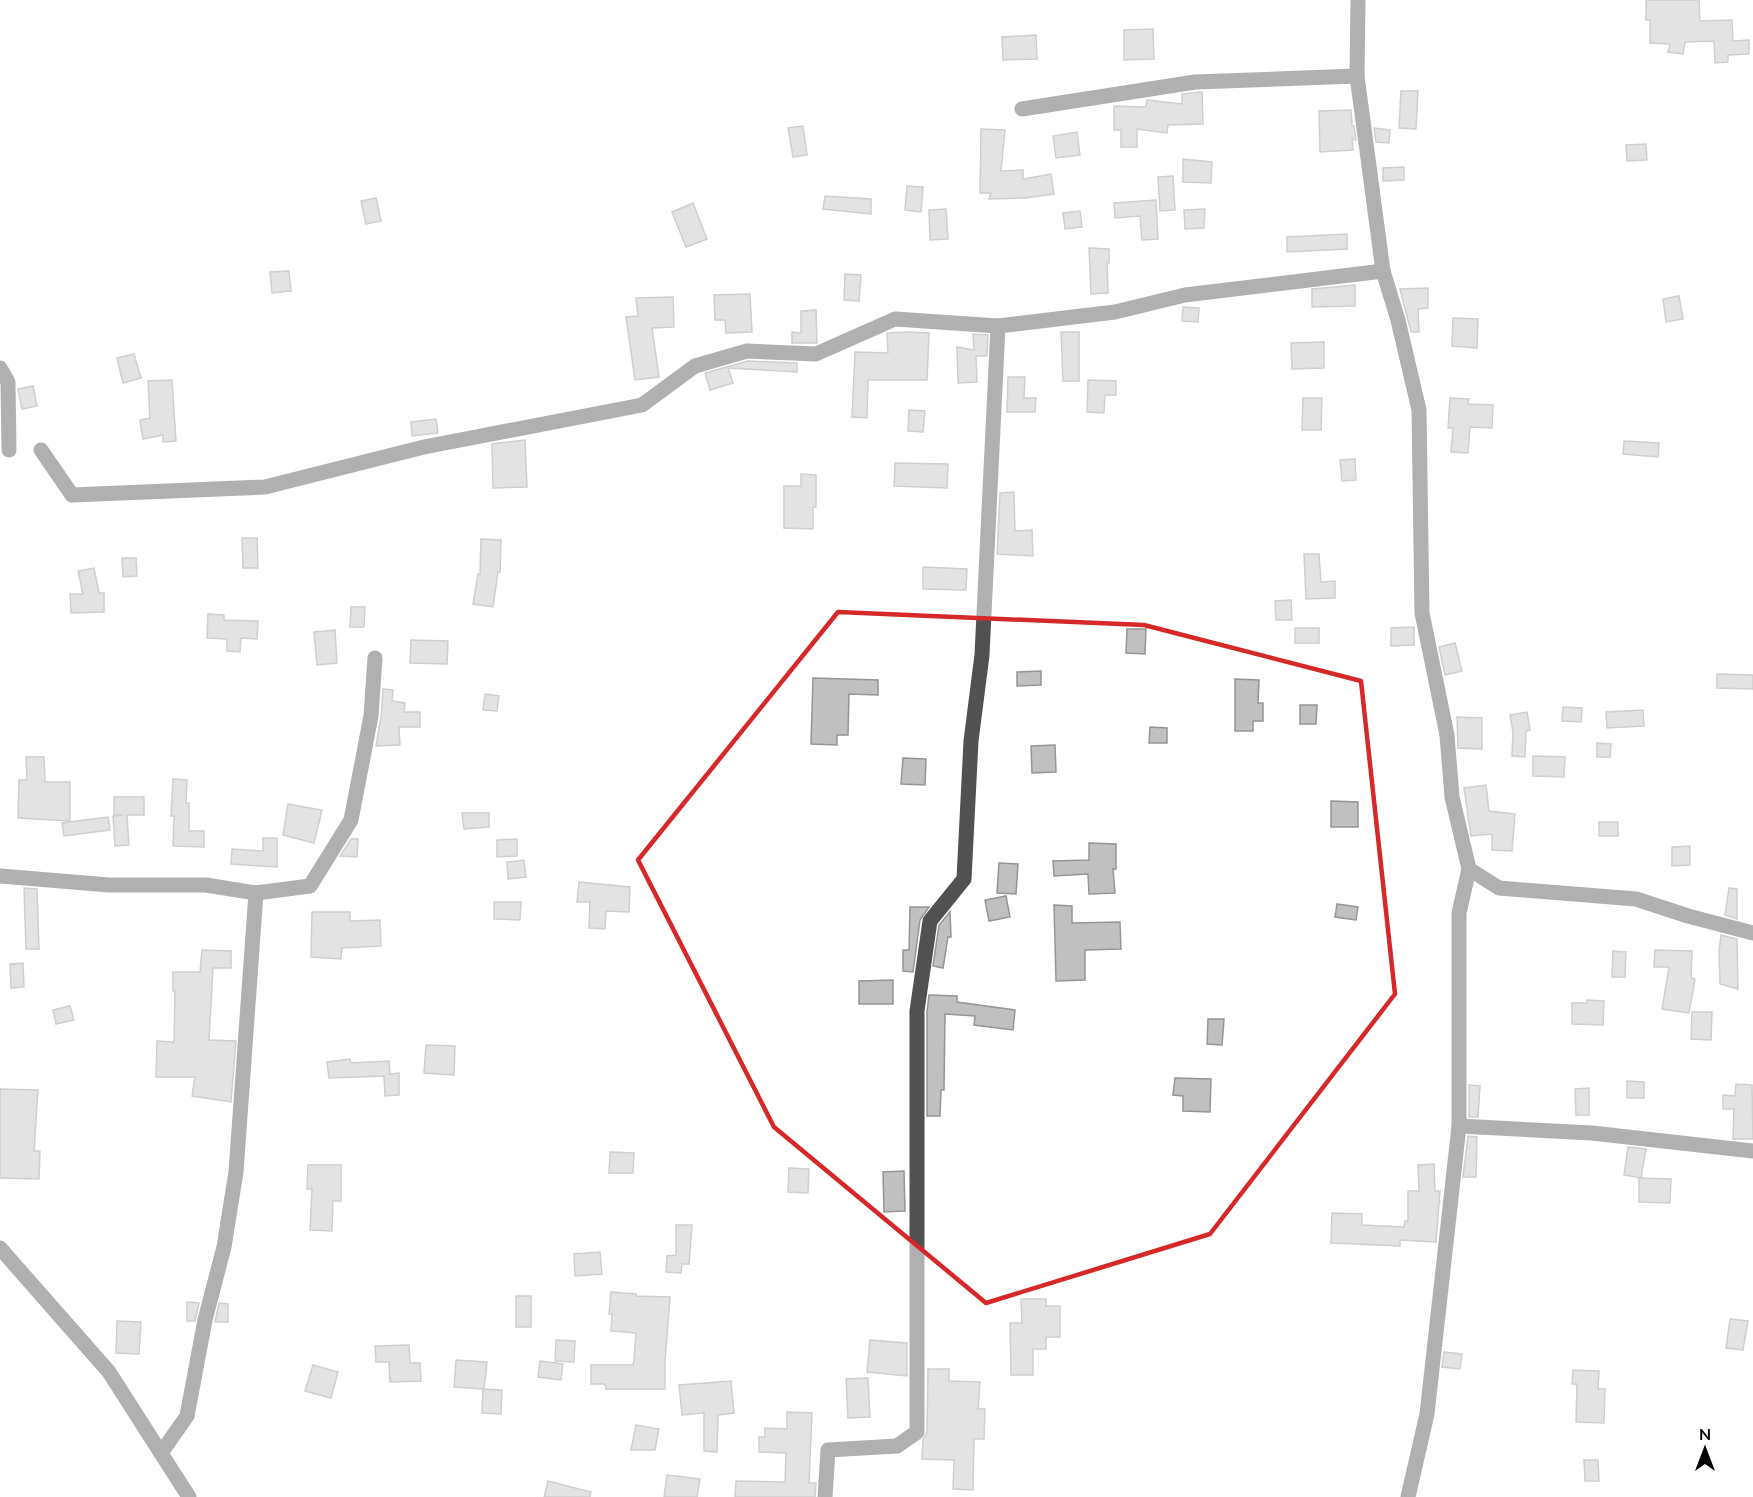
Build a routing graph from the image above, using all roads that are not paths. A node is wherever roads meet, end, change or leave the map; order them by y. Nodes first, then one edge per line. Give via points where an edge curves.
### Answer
1 (1358, 0) edge
2 (1357, 76) junction
3 (1022, 109) dead end
4 (1383, 271) junction
5 (998, 326) junction
6 (0, 368) edge
7 (9, 450) dead end
8 (41, 450) dead end
9 (375, 658) dead end
10 (1469, 869) junction
11 (0, 876) edge
12 (256, 893) junction
13 (1753, 933) edge
14 (1458, 1126) junction
15 (1753, 1151) edge
16 (0, 1248) edge
17 (161, 1453) junction
18 (189, 1497) edge
19 (825, 1497) edge
20 (1408, 1497) edge

1 - 2 street
2 - 3 street via 1196,82
2 - 4 street
4 - 5 street via 1185,295 1115,312
4 - 10 street via 1419,410 1422,613 1447,735 1452,796
5 - 8 street via 896,319 816,354 747,351 695,366 642,405 424,447 265,487 72,495
5 - 19 street via 982,655 971,741 964,879 930,921 917,1011 917,1432 897,1446 828,1450
6 - 7 street via 8,382
9 - 12 street via 371,716 351,820 310,886
10 - 13 street via 1499,888 1636,899
10 - 14 street via 1458,913
11 - 12 street via 109,885 206,885
12 - 17 street via 236,1172 224,1247 187,1416
14 - 15 street via 1592,1133
14 - 20 street via 1427,1413
16 - 17 street via 109,1372
17 - 18 street

